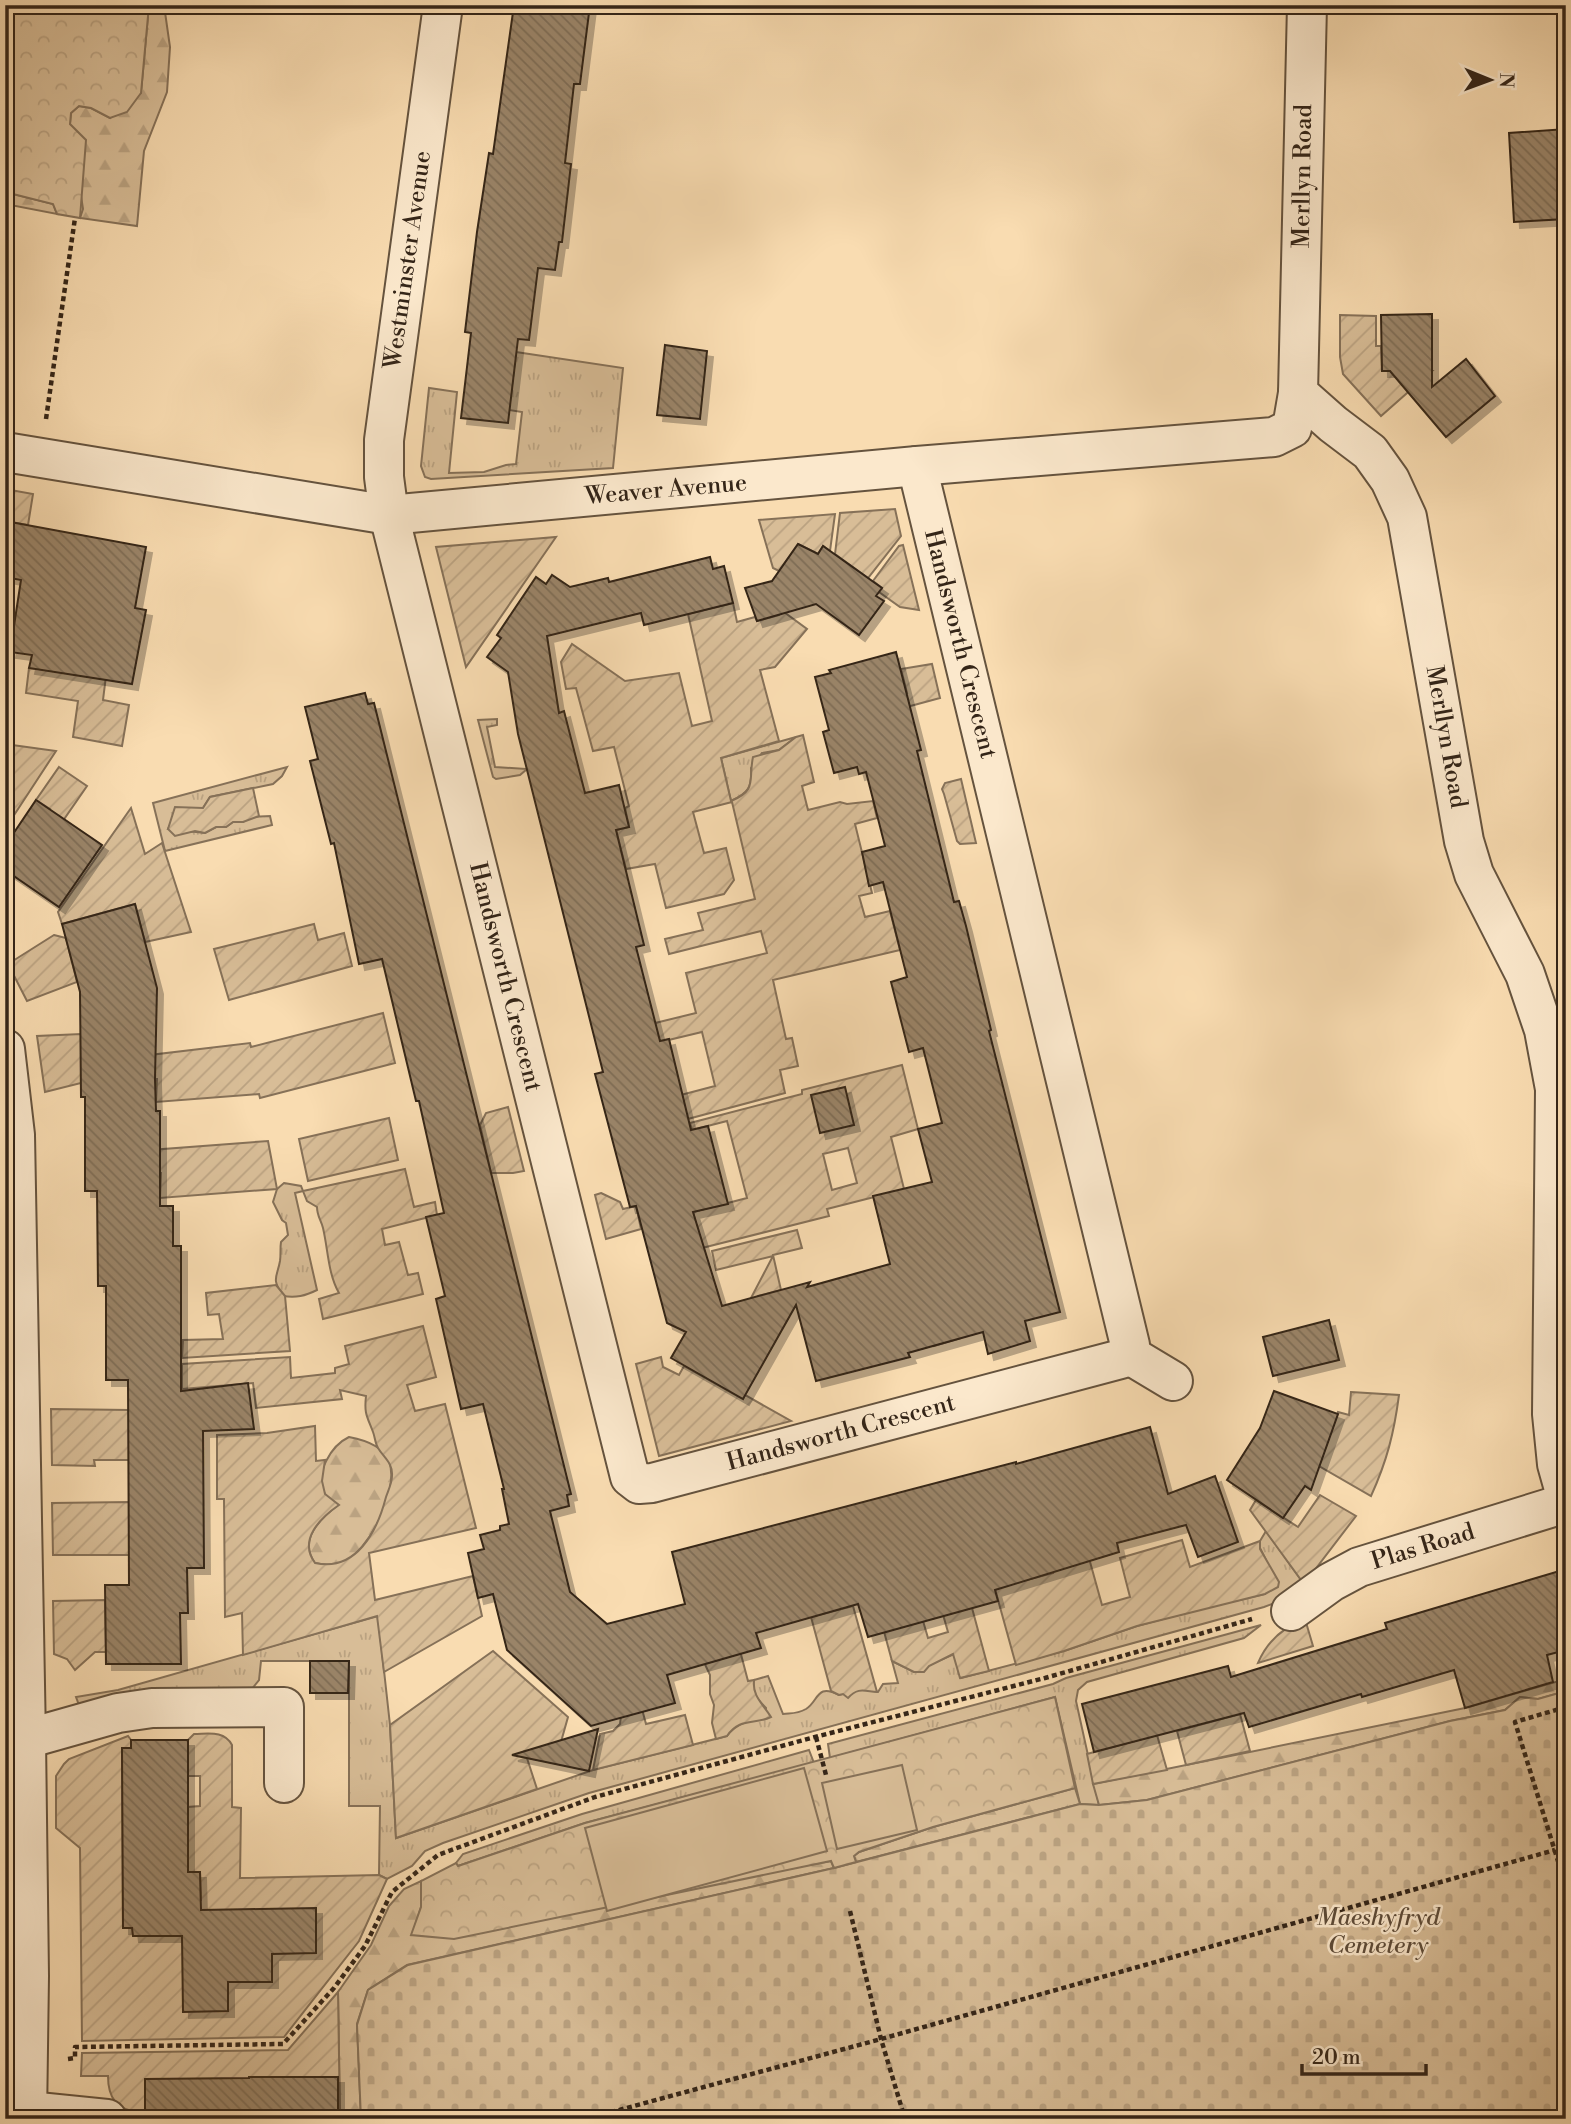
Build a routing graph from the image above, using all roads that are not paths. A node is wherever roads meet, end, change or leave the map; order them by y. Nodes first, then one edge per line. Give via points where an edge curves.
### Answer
1 (443, 5) edge
2 (1307, 5) edge
3 (1298, 393) junction
4 (23, 455) edge
5 (918, 467) junction
6 (389, 515) junction
7 (5, 1049) edge
8 (1128, 1354) junction
9 (1173, 1381) dead end
10 (1566, 1496) edge
11 (1566, 1503) edge
12 (1291, 1611) road end
13 (26, 1739) junction
14 (284, 1783) dead end
15 (28, 2101) edge
16 (107, 2119) edge

1 - 6 street, Westminster Avenue via 384,440
2 - 3 street, Merllyn Road
3 - 5 street, Weaver Avenue via 1293,428 1274,438
3 - 10 street, Merllyn Road via 1370,452 1390,480 1407,517 1464,841 1474,874 1525,974 1544,1030 1555,1089 1552,1414
4 - 6 street, Weaver Avenue
5 - 6 street, Weaver Avenue
5 - 8 street, Handsworth Crescent via 1127,1331
6 - 8 street, Handsworth Crescent via 630,1477 639,1485 652,1483
7 - 13 street via 15,1135
8 - 9 street
11 - 12 street, Plas Road via 1359,1567
13 - 14 street via 152,1708 284,1707
13 - 15 street
15 - 16 street

